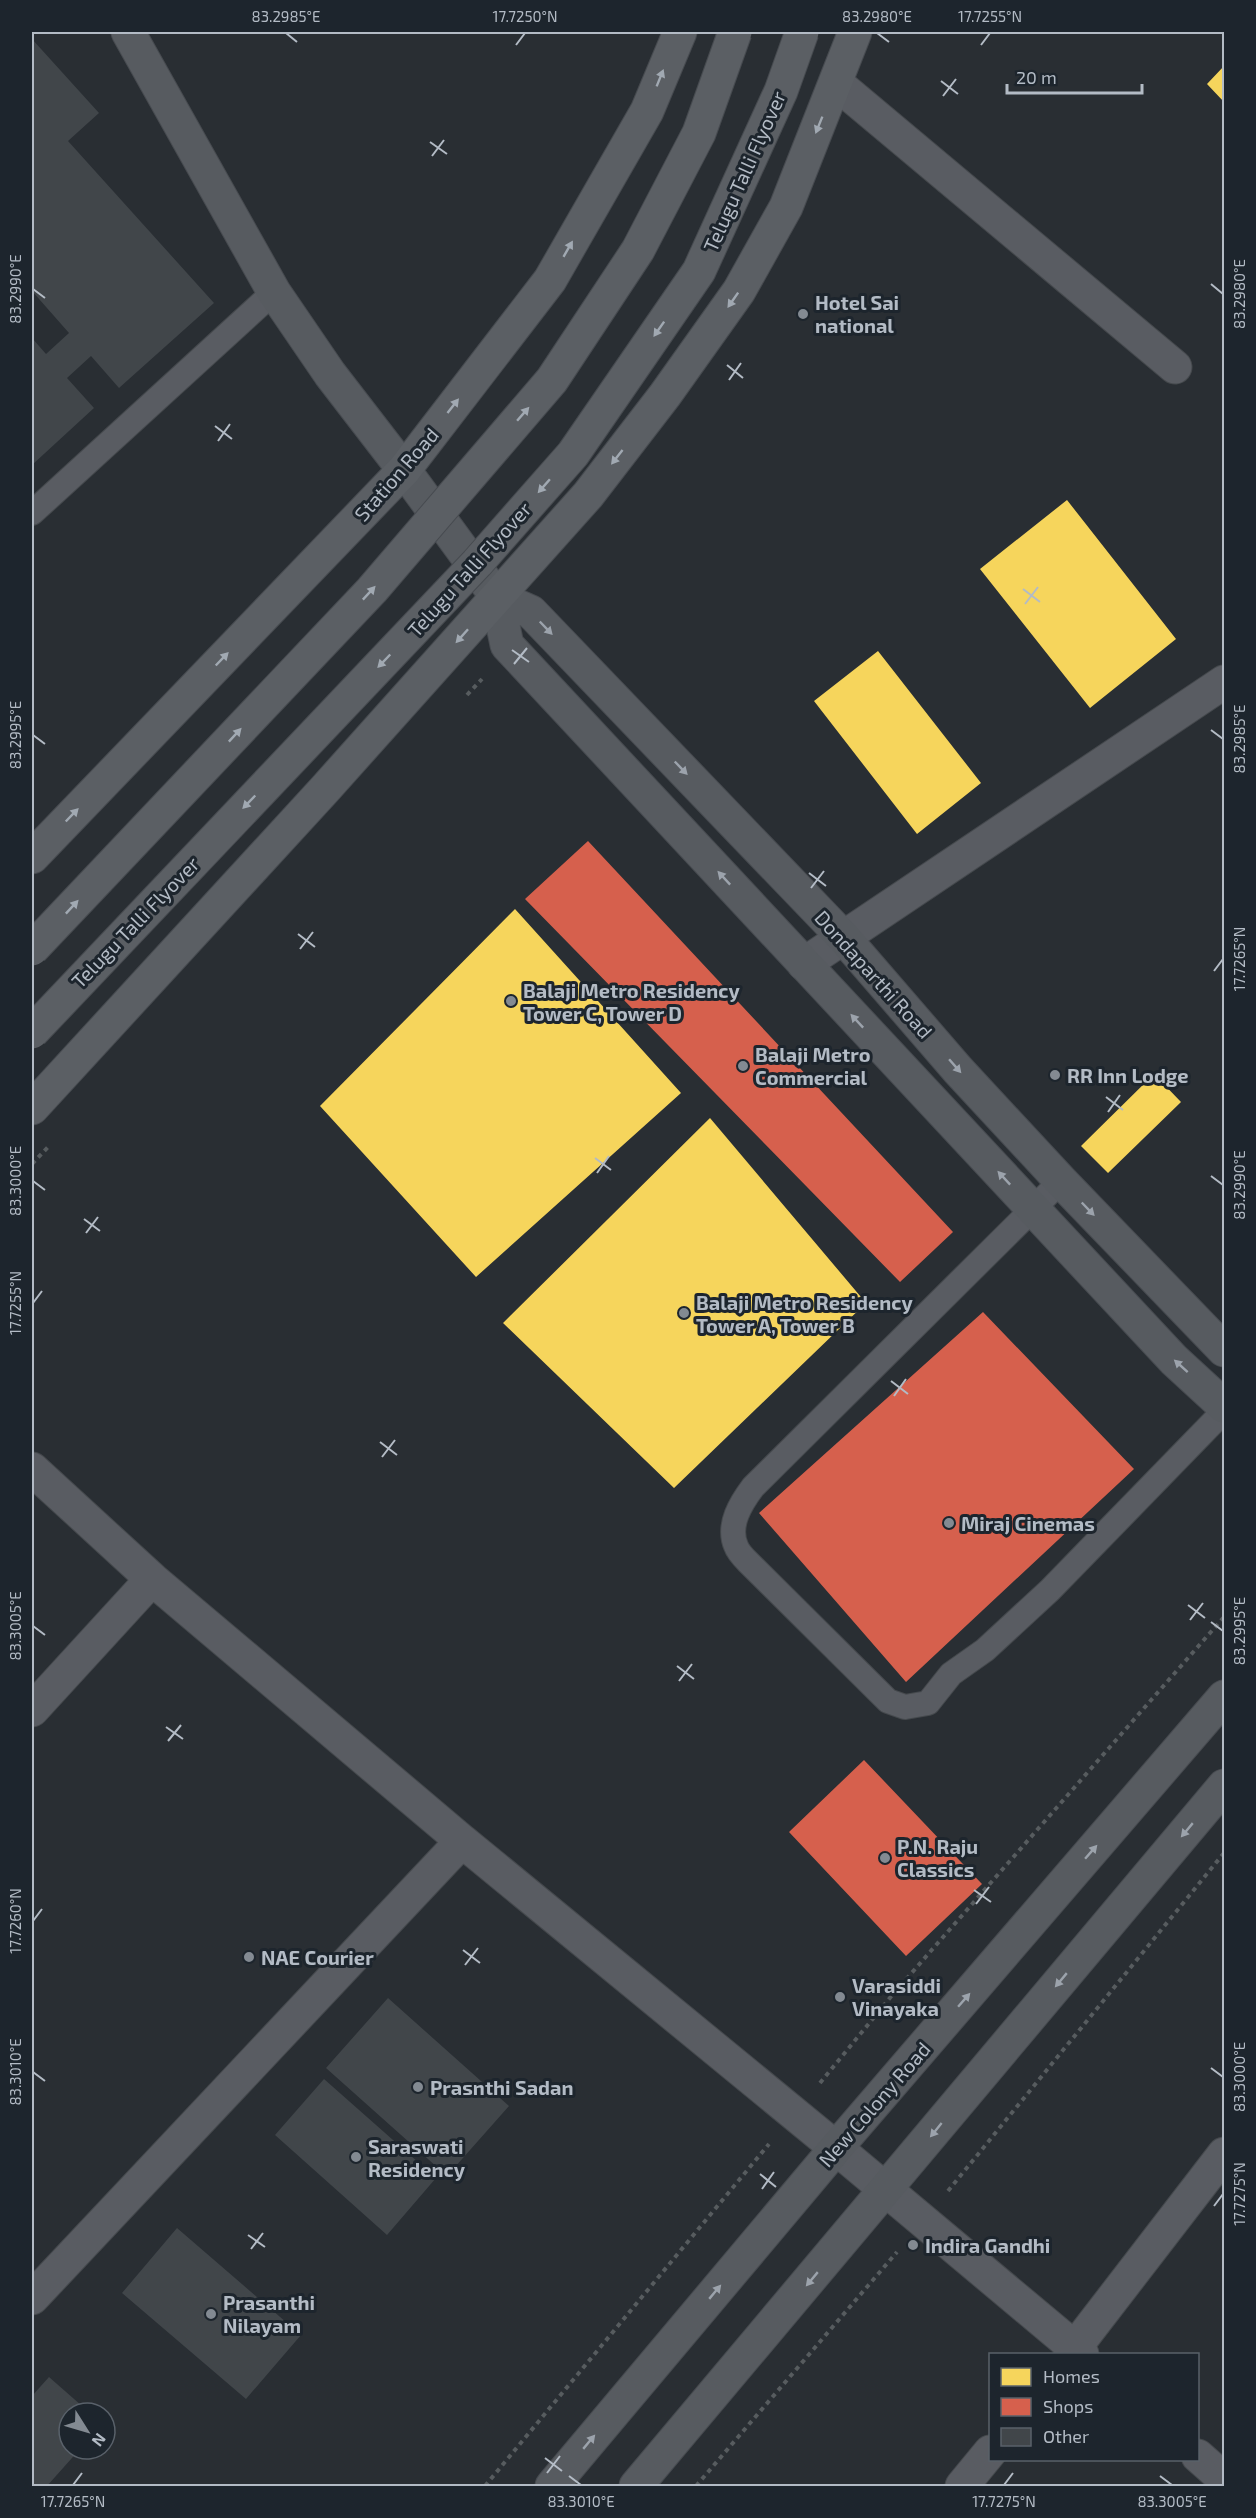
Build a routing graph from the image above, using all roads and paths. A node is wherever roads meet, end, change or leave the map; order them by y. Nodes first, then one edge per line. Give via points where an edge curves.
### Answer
1 (128, 32) edge
2 (680, 32) edge
3 (735, 32) edge
4 (802, 32) edge
5 (855, 32) edge
6 (837, 82) junction
7 (273, 292) junction
8 (1175, 367) dead end
9 (404, 470) junction
10 (32, 513) edge
11 (497, 597) junction
12 (1224, 682) edge
13 (32, 857) edge
14 (844, 938) junction
15 (32, 950) edge
16 (804, 964) junction
17 (32, 1032) edge
18 (32, 1108) edge
19 (1060, 1181) junction
20 (1033, 1209) junction
21 (1224, 1350) edge
22 (1224, 1406) edge
23 (1224, 1411) edge
24 (32, 1469) edge
25 (152, 1579) junction
26 (1224, 1617) edge
27 (1224, 1697) edge
28 (32, 1710) edge
29 (1224, 1786) edge
30 (462, 1841) junction
31 (1224, 1853) edge
32 (794, 2114) junction
33 (836, 2148) junction
34 (1224, 2154) edge
35 (886, 2191) junction
36 (924, 2221) junction
37 (32, 2298) edge
38 (1076, 2352) edge
39 (989, 2452) edge
40 (1199, 2458) edge
41 (1224, 2479) edge
42 (485, 2487) edge
43 (552, 2487) edge
44 (636, 2487) edge
45 (696, 2487) edge
46 (962, 2487) edge

1 - 7 main road, Dondaparthi Road
9 -> 2 main road, Station Road via 550,280 647,111
15 -> 3 main road, bridge via 372,590 552,380 638,250 699,133
4 -> 17 main road, Telugu Talli Flyover, bridge via 781,91 699,271 573,454 477,563
5 - 6 main road
6 - 8 street
6 -> 11 main road via 786,207 739,291 588,495
7 - 9 main road, Dondaparthi Road
7 - 10 lane
9 - 11 main road, Dondaparthi Road
13 -> 9 main road, Station Road
11 -> 14 main road, Dondaparthi Road via 531,612
16 -> 11 main road via 507,645
11 -> 18 main road
12 - 14 street
14 - 16 street
14 -> 19 main road, Dondaparthi Road
20 -> 16 main road
19 - 20 lane
19 -> 21 main road, Dondaparthi Road
22 -> 20 main road via 1174,1360
20 - 23 lane via 753,1487 735,1519 735,1546 748,1562 888,1701 905,1707 928,1703 951,1674 985,1650 1050,1590
24 - 25 street
25 - 28 street
25 - 30 street
26 - 32 path via 894,1993
33 -> 27 main road, New Colony Road
29 -> 35 main road
30 - 32 street
30 - 37 street
31 - 36 path
32 - 33 street
32 - 42 path
33 - 35 street
43 -> 33 main road, New Colony Road
34 - 38 street
35 - 36 street
35 -> 44 main road
36 - 38 street
36 - 45 path
39 - 46 street
40 - 41 street

